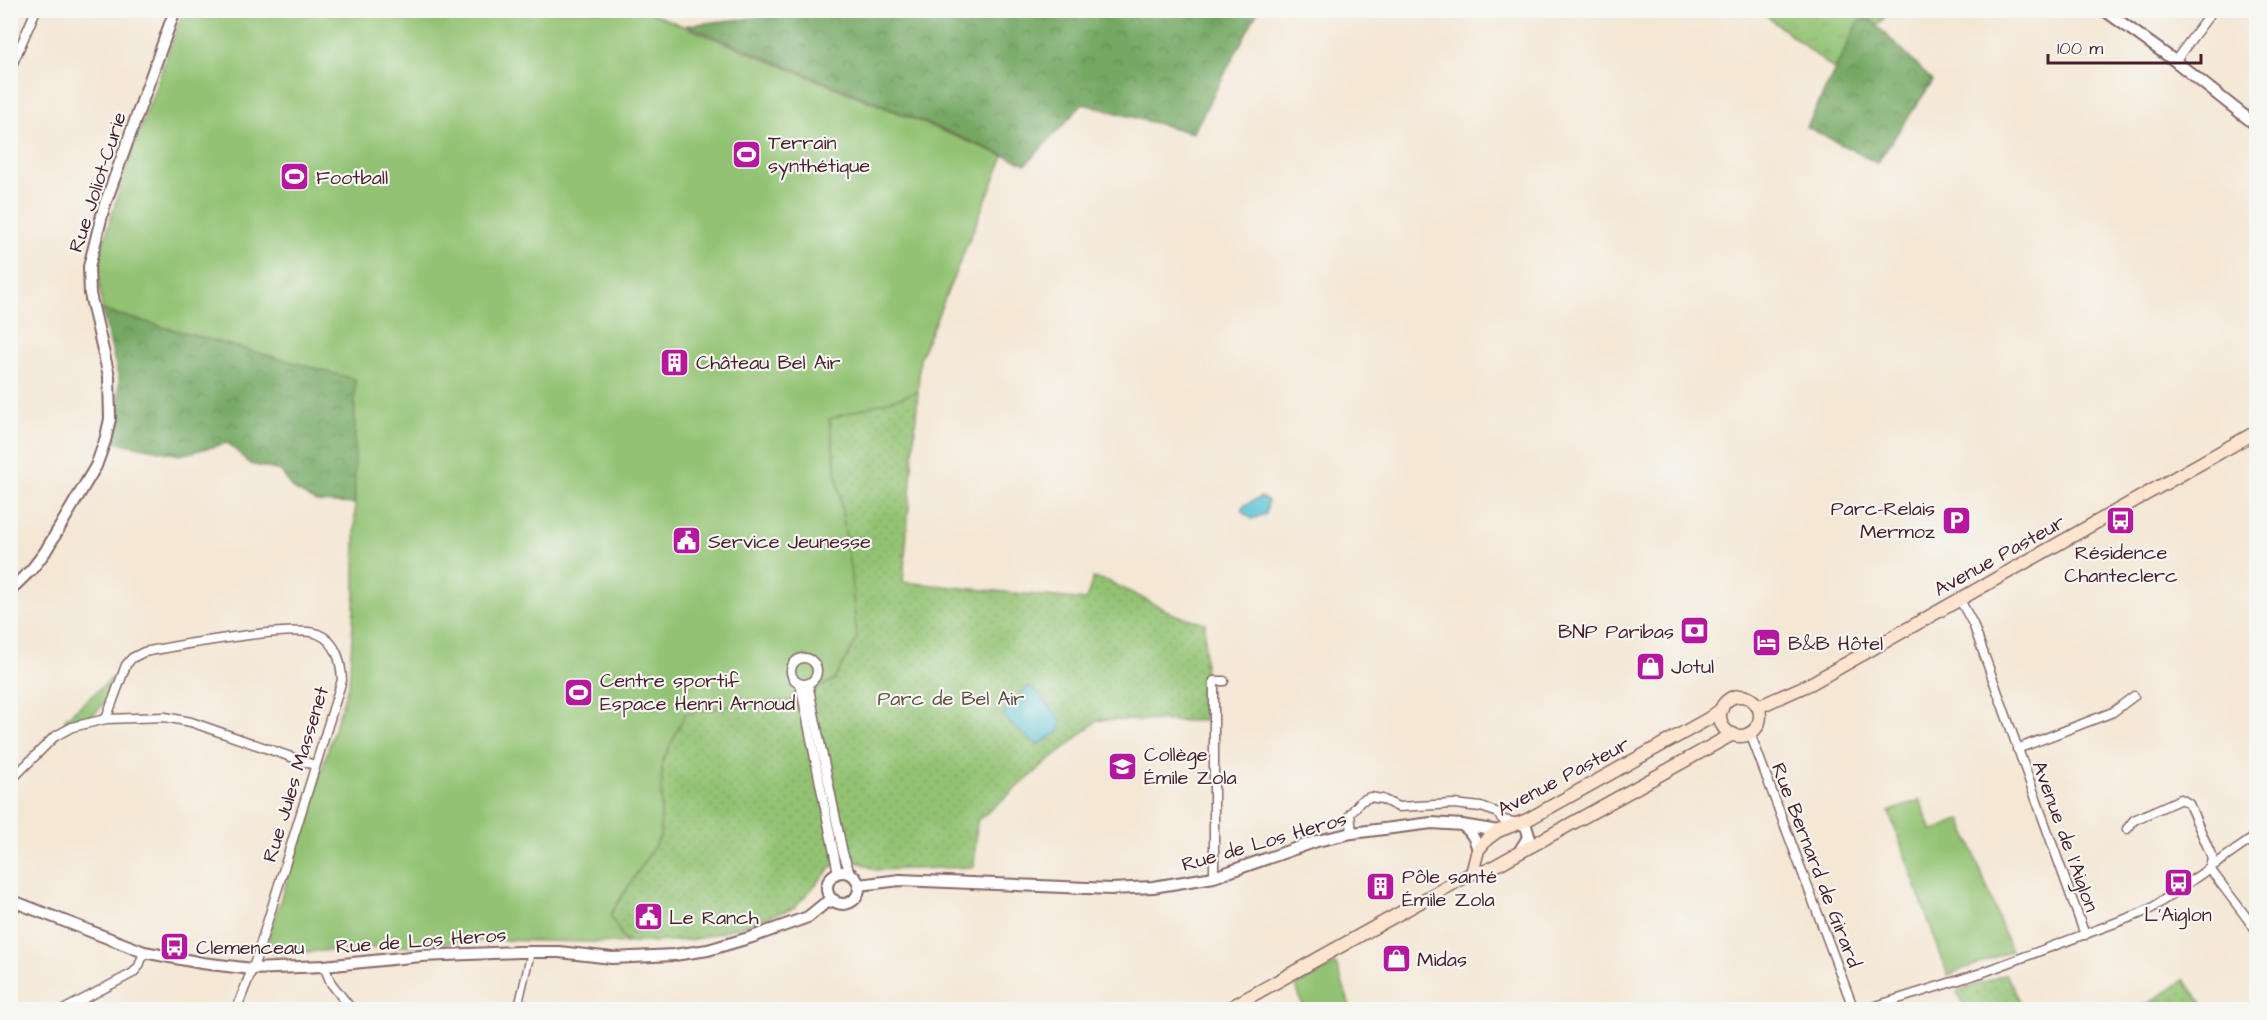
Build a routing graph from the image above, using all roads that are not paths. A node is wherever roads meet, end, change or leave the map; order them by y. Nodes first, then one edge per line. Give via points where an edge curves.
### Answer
1 (36, 10) edge
2 (175, 10) edge
3 (2104, 10) edge
4 (2213, 10) edge
5 (2175, 61) junction
6 (10, 70) edge
7 (2256, 125) edge
8 (2256, 432) edge
9 (10, 590) edge
10 (1960, 600) junction
11 (1224, 681) dead end
12 (2134, 696) dead end
13 (1758, 707) junction
14 (1722, 709) junction
15 (106, 719) junction
16 (1750, 733) junction
17 (1733, 734) junction
18 (2017, 749) junction
19 (314, 765) junction
20 (10, 781) edge
21 (1518, 823) junction
22 (1462, 825) junction
23 (2127, 829) dead end
24 (1498, 831) junction
25 (1352, 833) junction
26 (2255, 838) edge
27 (1478, 850) junction
28 (1519, 852) junction
29 (2210, 869) junction
30 (838, 873) junction
31 (850, 873) junction
32 (1472, 873) junction
33 (1214, 877) junction
34 (859, 885) junction
35 (10, 900) edge
36 (834, 900) junction
37 (2256, 930) edge
38 (2085, 934) junction
39 (531, 951) junction
40 (144, 952) junction
41 (324, 966) junction
42 (252, 969) junction
43 (63, 1010) edge
44 (236, 1010) edge
45 (352, 1010) edge
46 (515, 1010) edge
47 (1226, 1010) edge
48 (1854, 1010) edge
49 (1863, 1010) edge

1 - 6 street
2 - 9 street, Rue Joliot-Curie via 104,207 89,267 90,294 109,376 110,419 105,441 96,466 45,552
3 - 5 street
4 - 5 street
5 - 7 street
8 - 10 main road, Avenue Pasteur
10 - 13 main road, Avenue Pasteur via 1810,684
10 - 18 street, Avenue de l'Aiglon via 1973,624
11 - 33 street via 1214,681
12 - 18 street via 2113,712
13 - 14 main road, Avenue Pasteur via 1741,696 1729,699
13 - 16 main road via 1760,720
14 - 17 main road via 1722,723
14 - 21 main road, Avenue Pasteur
15 - 19 street via 165,717 191,722
15 - 19 street, Rue Jules Massenet via 126,665 144,652 303,630 320,634 333,647 340,658 342,680
15 - 20 street via 72,727 54,737
16 - 17 main road
16 - 48 street, Rue Bernard de Girard
17 - 28 main road
18 - 38 street, Avenue de l'Aiglon
19 - 42 street, Rue Jules Massenet
21 - 24 main road, Avenue Pasteur
21 - 25 street via 1503,820 1496,812 1481,807 1398,807 1370,797 1360,801 1350,814
21 - 28 street via 1526,826 1529,836
22 - 24 street, Rue de Los Heros
22 - 25 street, Rue de Los Heros via 1432,823
22 - 27 street via 1470,831
23 - 29 street via 2134,820 2181,799 2190,804 2212,857
24 - 27 main road, Avenue Pasteur
25 - 33 street, Rue de Los Heros via 1317,841
26 - 29 street, Avenue de l'Aiglon
27 - 32 main road
28 - 32 main road via 1486,871
29 - 37 street
29 - 38 street, Avenue de l'Aiglon via 2152,908
30 - 31 street
30 - 31 street via 804,684
30 - 36 street via 828,883
31 - 34 street
32 - 47 main road
33 - 34 street, Rue de Los Heros via 1184,884 1112,890 911,880
34 - 36 street via 854,899 844,903
35 - 40 street, Rue de Los Heros
36 - 39 street, Rue de Los Heros via 808,917 708,950 612,958
38 - 49 street
39 - 41 street, Rue de Los Heros via 412,956
39 - 46 street
40 - 42 street, Rue de Los Heros
40 - 43 street via 132,973
41 - 42 street, Rue de Los Heros
41 - 45 street via 331,983
42 - 44 street, Rue Jules Massenet

